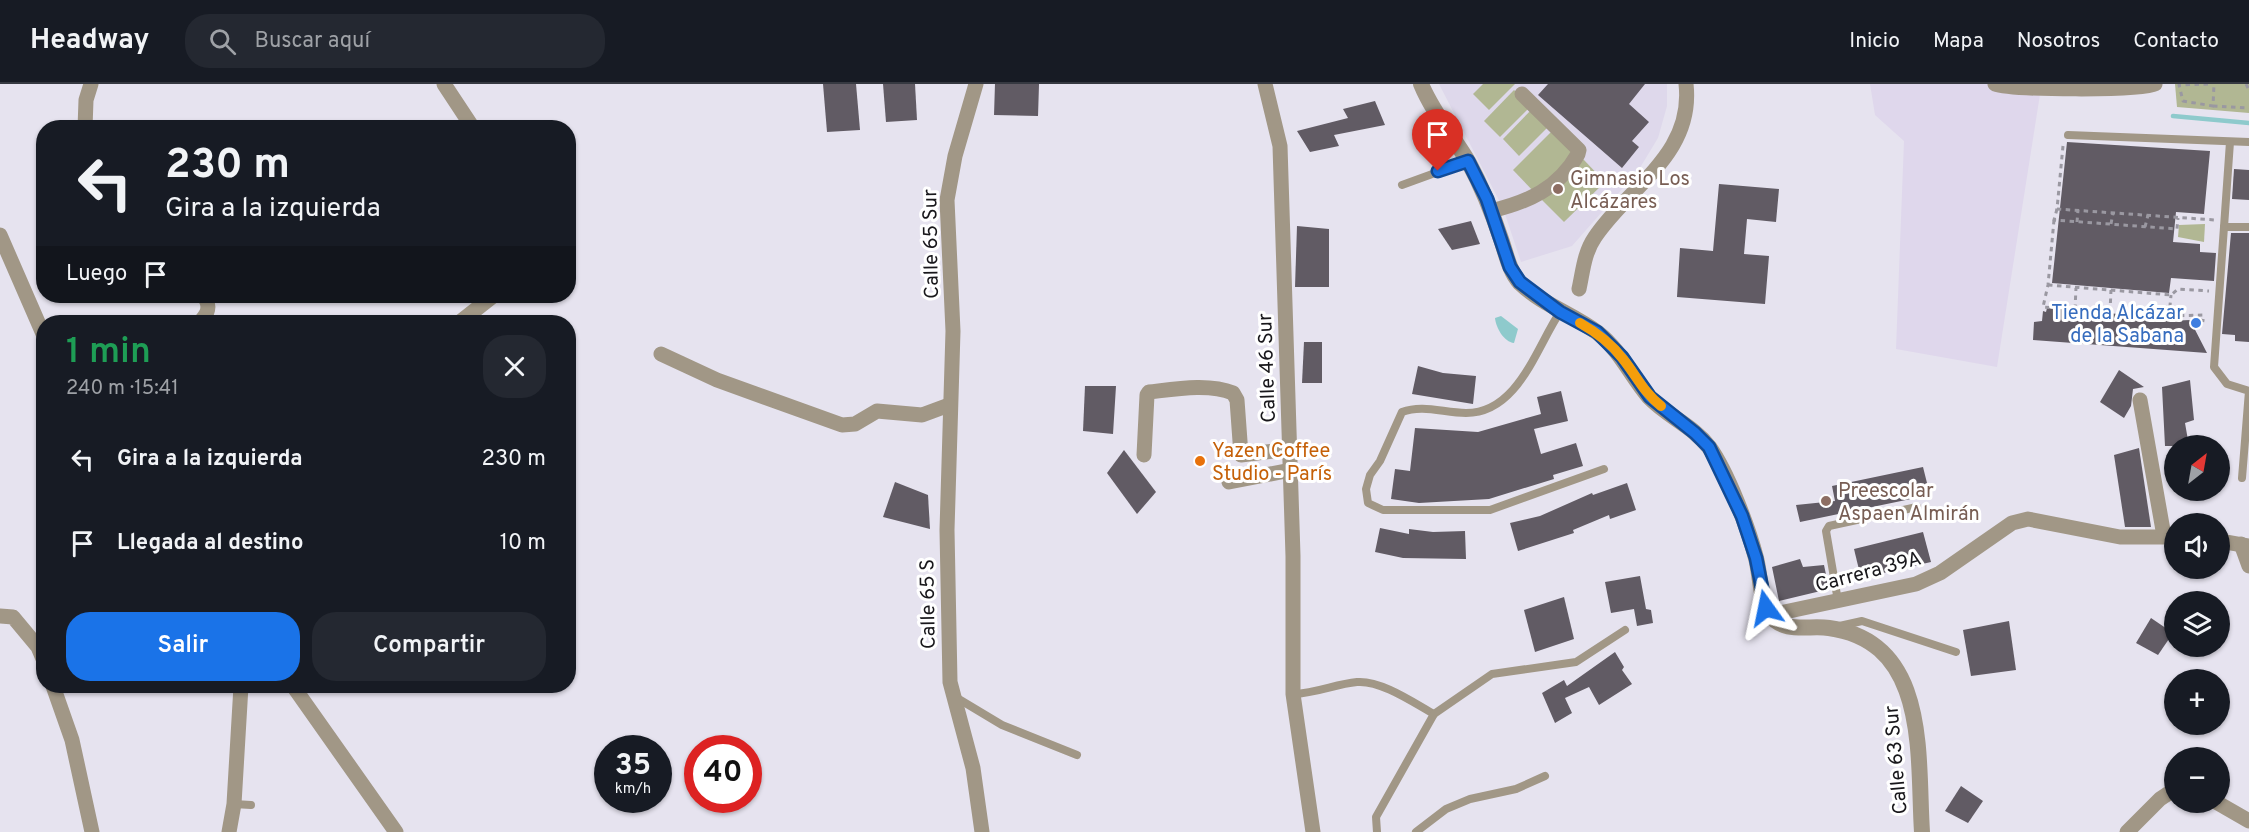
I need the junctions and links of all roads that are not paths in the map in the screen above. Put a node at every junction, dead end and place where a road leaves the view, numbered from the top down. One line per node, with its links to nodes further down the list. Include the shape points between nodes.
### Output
1 (91, 84): 10 (street)
2 (444, 84): 11 (street)
3 (976, 84): 27 (street, Calle 65 Sur, via 947,200)
4 (1265, 84): 31 (street, Calle 46 Sur, via 1280,146)
5 (1421, 84): 15 (street)
6 (1686, 84): 21 (street, via 1684,116 1676,142 1660,166 1595,236 1585,256)
7 (1995, 84): 8 (street, via 2004,88)
8 (2155, 84)
9 (1522, 94): 17 (street, via 1579,150 1578,154 1542,193 1527,202)
10 (86, 120)
11 (468, 120)
12 (2066, 137): 13 (lane)
13 (2230, 142): 14 (lane); 18 (lane)
14 (2249, 142)
15 (1468, 161): 16 (lane); 17 (street)
16 (1402, 185)
17 (1491, 211): 23 (street, via 1514,275)
18 (2224, 227): 19 (lane); 28 (lane, via 2214,367 2227,384)
19 (2249, 227)
20 (0, 235): 25 (street)
21 (1579, 289)
22 (485, 303): 24 (street)
23 (1560, 312): 34 (lane, via 1527,371 1499,403 1483,412 1414,407 1402,412 1370,475 1365,489 1368,503 1383,510 1490,510); 44 (street, via 1597,332 1622,357 1650,397 1709,447 1742,516)
24 (469, 315)
25 (36, 318)
26 (661, 354): 30 (street, via 717,380 842,424 855,423 877,411 922,415)
27 (951, 371): 30 (street, Calle 65 S)
28 (2249, 391): 35 (lane)
29 (2140, 400): 38 (street)
30 (949, 405): 54 (street, Calle 65 S, via 947,530)
31 (1290, 449): 32 (street, via 1241,455 1237,400 1222,388 1149,392); 33 (street, Calle 46 Sur)
32 (1144, 454)
33 (1291, 470): 36 (street); 53 (street, Calle 46 Sur)
34 (1604, 470)
35 (2242, 478)
36 (1229, 482)
37 (1917, 507): 43 (lane, via 1828,526)
38 (2165, 513)
39 (2164, 537): 43 (street, Carrera 39A, via 2120,537 2028,519 2012,523 1940,573 1916,584)
40 (2230, 543): 41 (street)
41 (2245, 545): 42 (street)
42 (2249, 566)
43 (1838, 601): 44 (street, Carrera 39A)
44 (1767, 607): 46 (street, Calle 63 Sur, via 1782,625)
45 (0, 616): 48 (street, via 13,617)
46 (1830, 628): 49 (lane, via 1862,621); 70 (street, Calle 63 Sur, via 1853,635 1878,650 1906,686 1915,715)
47 (1625, 630): 55 (lane, via 1576,662 1492,674)
48 (36, 644)
49 (1956, 652)
50 (55, 693): 63 (street, via 72,740)
51 (241, 693): 59 (street)
52 (298, 693): 65 (street)
53 (1293, 694): 55 (lane, via 1316,693 1359,682 1393,691); 67 (street, Calle 46 Sur)
54 (952, 695): 56 (lane, via 1002,725); 66 (street, Calle 65 S, via 973,768)
55 (1434, 714): 68 (lane, via 1376,817)
56 (1077, 754)
57 (1545, 776): 69 (lane, via 1516,789 1470,799 1446,809)
58 (2164, 796): 73 (street)
59 (234, 804): 60 (lane); 64 (street)
60 (251, 806)
61 (2230, 810): 62 (street)
62 (2249, 821)
63 (92, 832)
64 (229, 832)
65 (396, 832)
66 (982, 832)
67 (1313, 832)
68 (1377, 832)
69 (1416, 832)
70 (1922, 832)
71 (1927, 832): 72 (street)
72 (1933, 832)
73 (2127, 832)

